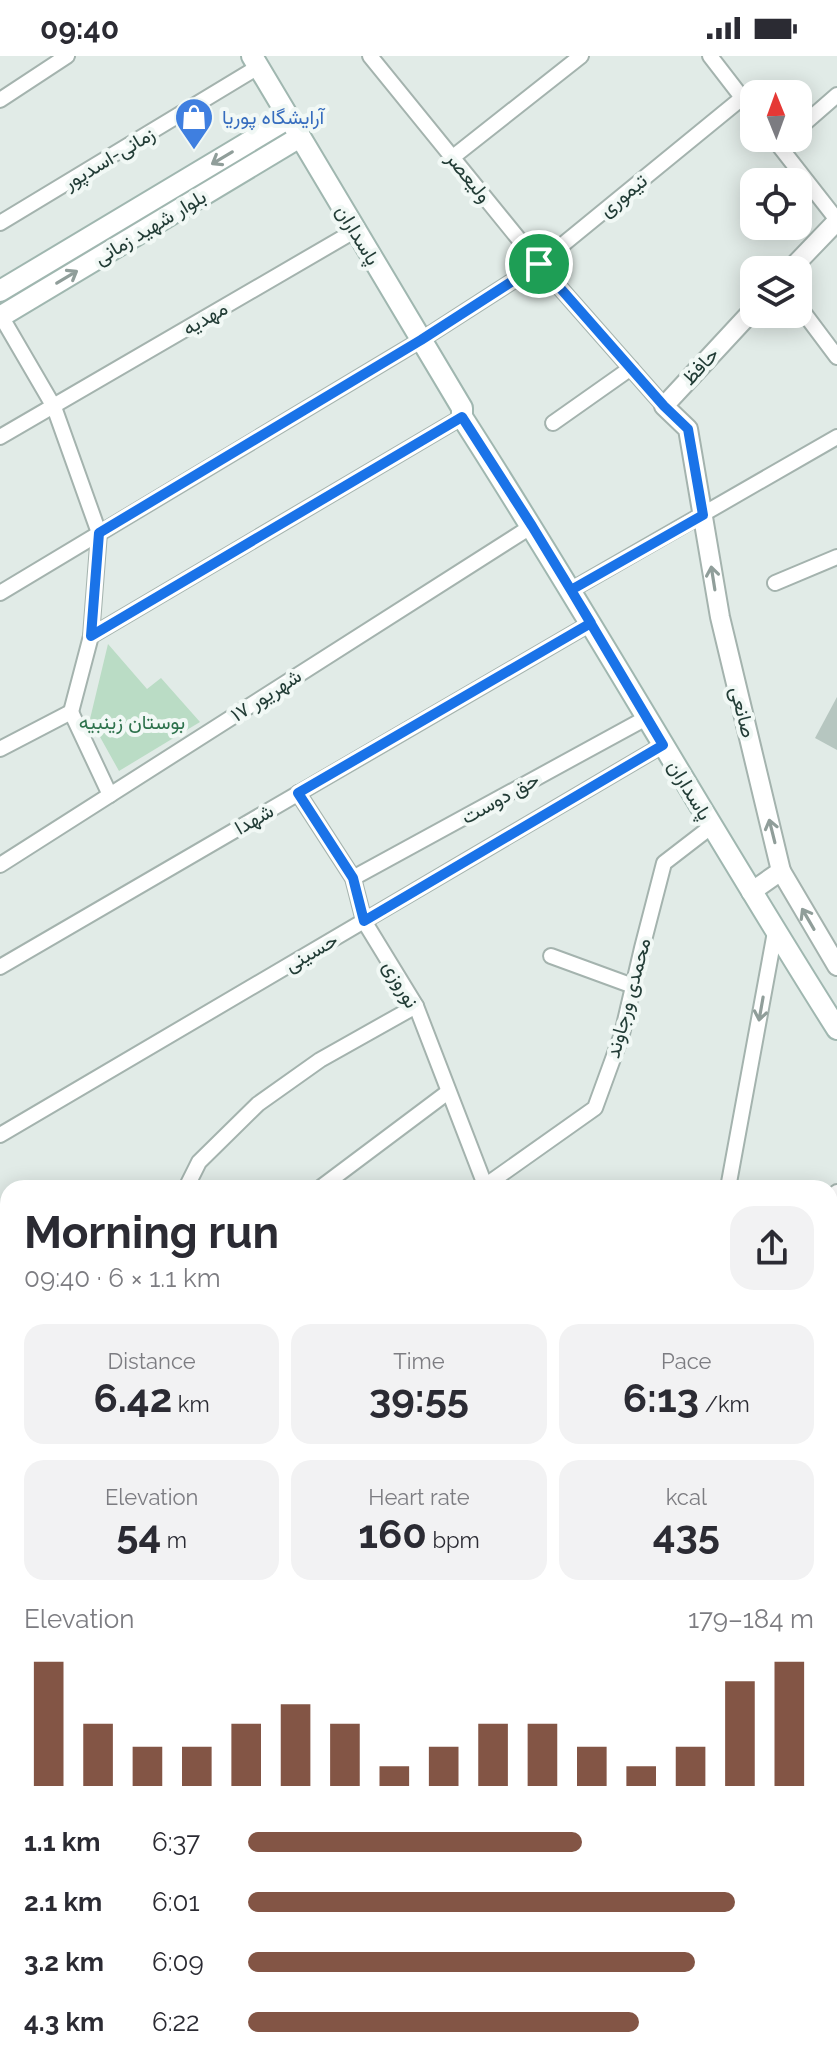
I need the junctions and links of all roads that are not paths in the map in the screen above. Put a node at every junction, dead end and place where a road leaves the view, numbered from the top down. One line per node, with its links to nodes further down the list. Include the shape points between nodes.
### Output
1 (67, 56): 8 (street)
2 (370, 56): 14 (street, ولیعصر)
3 (581, 56): 14 (street)
4 (710, 56): 6 (street)
5 (255, 62): 11 (main road, پاسداران); 16 (street, زمانی-اسدپور)
6 (740, 95)
7 (837, 95): 10 (street)
8 (0, 100)
9 (740, 100): 19 (street, تیموری)
10 (812, 117)
11 (289, 118): 12 (main road, پاسداران); 20 (main road, بلوار شهید زمانی, one-way to 20)
12 (300, 137): 17 (main road, پاسداران); 21 (main road, بلوار شهید زمانی, one-way to 12)
13 (788, 152): 15 (street)
14 (453, 157): 19 (street, ولیعصر)
15 (837, 220): 18 (street)
16 (0, 223)
17 (356, 230): 24 (main road, پاسداران); 28 (street, مهدیه)
18 (803, 256)
19 (539, 264): 24 (street, تیموری); 26 (street, ولیعصر)
20 (0, 291)
21 (1, 316): 28 (street)
22 (812, 322): 25 (street)
23 (740, 324): 27 (street, حافظ)
24 (421, 340): 29 (main road, پاسداران, via 462,408); 35 (street, تیموری)
25 (835, 349)
26 (631, 368): 27 (street, ولیعصر); 30 (street)
27 (664, 406): 33 (street, via 688,429)
28 (54, 407): 31 (street, مهدیه); 35 (street)
29 (462, 417): 34 (main road, پاسداران); 41 (street)
30 (553, 423)
31 (0, 437)
32 (837, 437): 33 (street)
33 (703, 515): 38 (street); 50 (street, صانعی, one-way to 33, via 720,617)
34 (532, 526): 38 (main road, پاسداران); 47 (street, ۱۷ شهریور)
35 (99, 533): 39 (street, تیموری); 41 (street)
36 (837, 557): 37 (street)
37 (775, 583)
38 (571, 590): 40 (main road, پاسداران)
39 (0, 593)
40 (591, 623): 43 (main road, پاسداران); 46 (street, شهدا)
41 (91, 636): 42 (street)
42 (71, 712): 45 (street); 47 (street)
43 (648, 717): 44 (main road, پاسداران); 51 (street, حق دوست)
44 (663, 745): 48 (main road, پاسداران); 53 (street, حسینی)
45 (0, 749)
46 (298, 793): 51 (street, نوروزی); 57 (street, شهدا)
47 (110, 795): 49 (street, ۱۷ شهریور)
48 (712, 826): 52 (main road, پاسداران); 58 (street, محمدی ورجاوند, via 664,863)
49 (0, 865)
50 (781, 871): 52 (street); 56 (street, صانعی, one-way to 50)
51 (353, 878): 53 (street, نوروزی)
52 (751, 892): 54 (main road, پاسداران)
53 (364, 921): 59 (street, نوروزی); 62 (street, حسینی)
54 (775, 932): 60 (main road, پاسداران); 67 (street, one-way to 67)
55 (551, 956): 58 (street)
56 (837, 966)
57 (0, 967)
58 (633, 986): 66 (street, محمدی ورجاوند, via 595,1108)
59 (416, 1006): 61 (street, نوروزی); 63 (street, via 320,1060 258,1104 199,1162)
60 (837, 1029)
61 (448, 1092): 64 (street); 65 (street, نوروزی)
62 (0, 1135)
63 (190, 1180)
64 (331, 1180)
65 (481, 1180)
66 (494, 1180)
67 (729, 1180)

